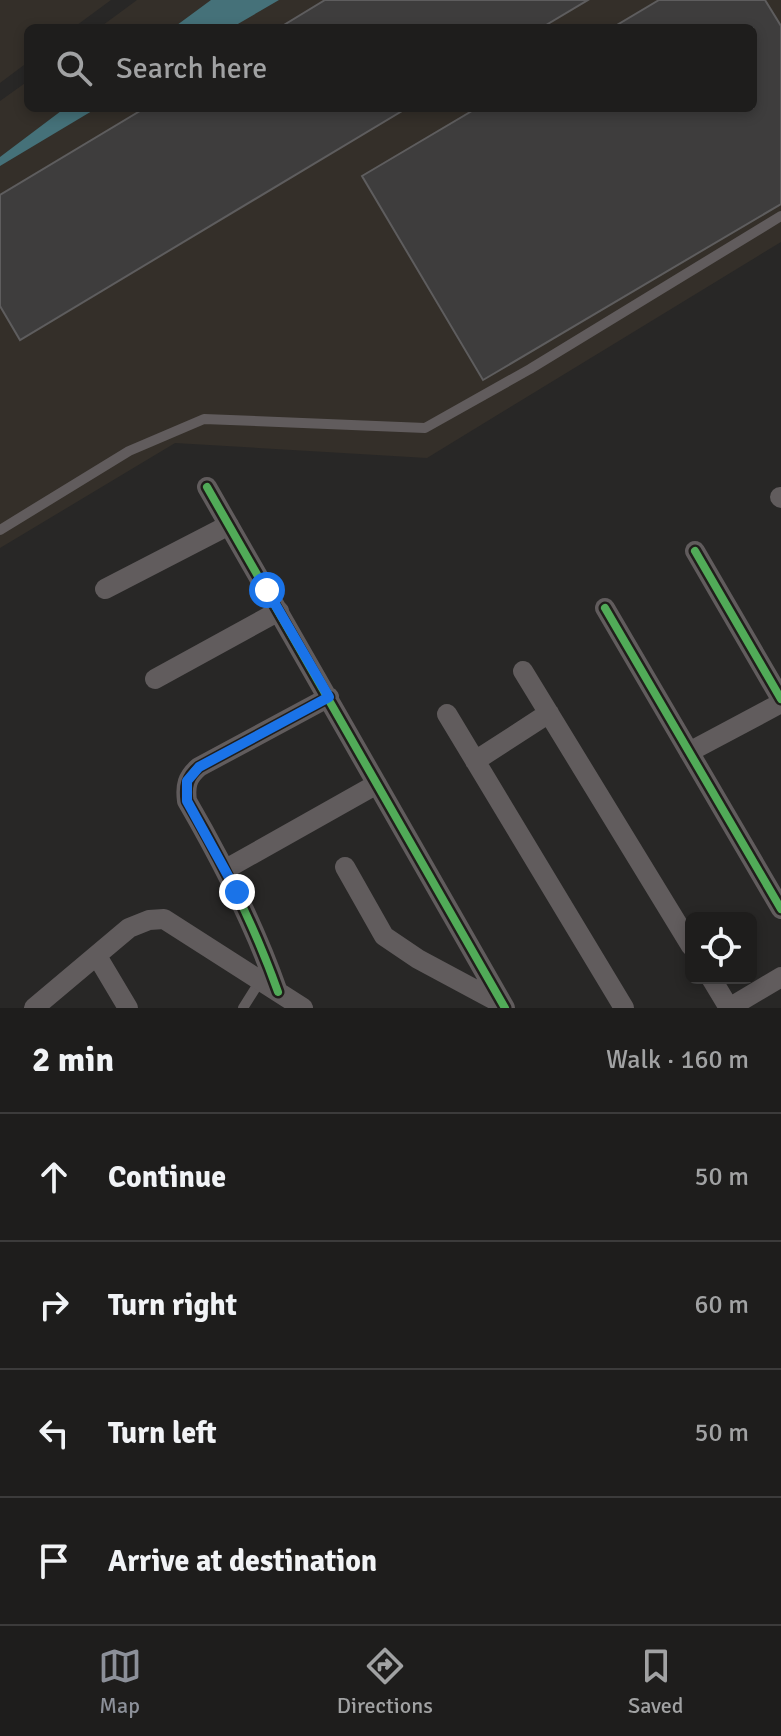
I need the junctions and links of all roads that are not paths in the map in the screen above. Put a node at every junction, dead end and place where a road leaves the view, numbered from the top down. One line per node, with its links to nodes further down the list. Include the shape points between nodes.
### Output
1 (781, 216): 4 (lane, via 425,428 204,419 129,451)
2 (207, 487): 3 (street)
3 (229, 525): 6 (street); 8 (street)
4 (0, 530)
5 (695, 551): 12 (street)
6 (105, 589)
7 (605, 608): 15 (street)
8 (279, 611): 10 (street); 11 (street)
9 (523, 671): 13 (street)
10 (155, 679)
11 (329, 697): 17 (street); 19 (street, via 199,767 187,781 187,801)
12 (781, 701): 15 (street)
13 (549, 713): 16 (street); 21 (street)
14 (447, 714): 16 (street)
15 (689, 752): 20 (street)
16 (475, 761): 31 (street)
17 (377, 784): 19 (street); 26 (street)
18 (345, 867): 26 (street, via 384,936)
19 (226, 869): 25 (street, via 259,938)
20 (781, 909)
21 (685, 936)
22 (97, 956): 25 (street, via 129,928 164,919); 27 (street); 28 (street)
23 (781, 977): 32 (street)
24 (715, 984): 32 (street)
25 (269, 987): 29 (lane); 30 (street)
26 (504, 1006)
27 (34, 1008)
28 (128, 1008)
29 (243, 1008)
30 (303, 1008)
31 (624, 1008)
32 (729, 1008)

